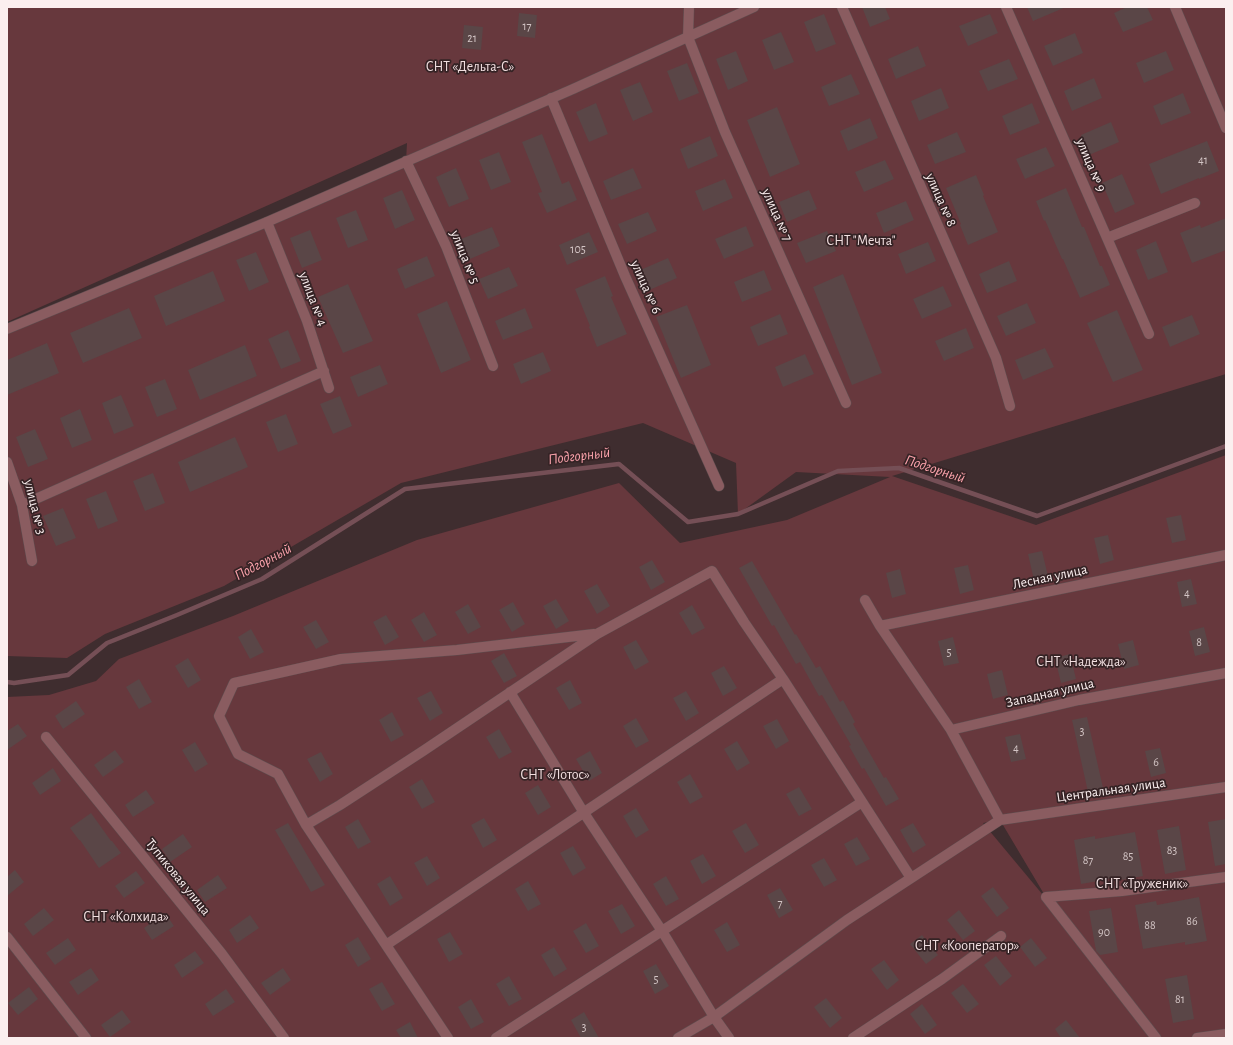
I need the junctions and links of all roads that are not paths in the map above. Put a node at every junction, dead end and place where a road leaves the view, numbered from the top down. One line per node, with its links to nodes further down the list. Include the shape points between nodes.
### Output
1 (689, 7): 6 (street)
2 (754, 7): 6 (street)
3 (842, 7): 19 (street, улица № 8, via 996,358)
4 (1006, 7): 12 (street, улица № 9)
5 (1175, 7): 8 (street)
6 (688, 37): 7 (street); 18 (street, улица № 7, via 725,132)
7 (551, 98): 9 (street); 21 (street, улица № 6, via 625,276)
8 (1226, 128)
9 (406, 161): 11 (street); 15 (street, улица № 5, via 446,246)
10 (1195, 203): 12 (street)
11 (267, 222): 13 (street); 16 (street, улица № 4)
12 (1107, 238): 14 (street, улица № 9)
13 (7, 329)
14 (1149, 334)
15 (493, 366)
16 (324, 371): 17 (street, улица № 4); 22 (street)
17 (329, 388)
18 (846, 402)
19 (1010, 406)
20 (7, 462): 22 (street, улица № 3)
21 (719, 486)
22 (22, 505): 24 (street, улица № 3)
23 (1226, 555): 26 (street, Лесная улица)
24 (32, 560)
25 (865, 600): 26 (street)
26 (880, 626): 31 (street)
27 (597, 634): 29 (street, via 712,571); 30 (street); 37 (street, via 457,650 341,659 234,683 219,716 238,754 278,774)
28 (1226, 673): 31 (street, Западная улица, via 1079,700)
29 (783, 679): 34 (street); 35 (street)
30 (510, 692): 35 (street); 37 (street)
31 (950, 730): 36 (street)
32 (46, 737): 47 (street, Тупиковая улица, via 222,954)
33 (1226, 787): 36 (street, Центральная улица)
34 (862, 802): 39 (street); 40 (street)
35 (584, 813): 40 (street); 43 (street)
36 (1000, 820): 39 (street)
37 (306, 825): 43 (street)
38 (1226, 877): 53 (street, via 1122,891 1046,897)
39 (910, 878): 44 (street, via 847,920)
40 (662, 931): 44 (street); 49 (street)
41 (1002, 936): 52 (street, via 942,980)
42 (7, 937): 46 (street)
43 (386, 945): 48 (street)
44 (714, 1017): 50 (street); 51 (street)
45 (1226, 1034): 54 (street)
46 (86, 1038)
47 (284, 1038)
48 (448, 1038)
49 (496, 1038)
50 (678, 1038)
51 (729, 1038)
52 (853, 1038)
53 (1156, 1038)
54 (1197, 1038)

